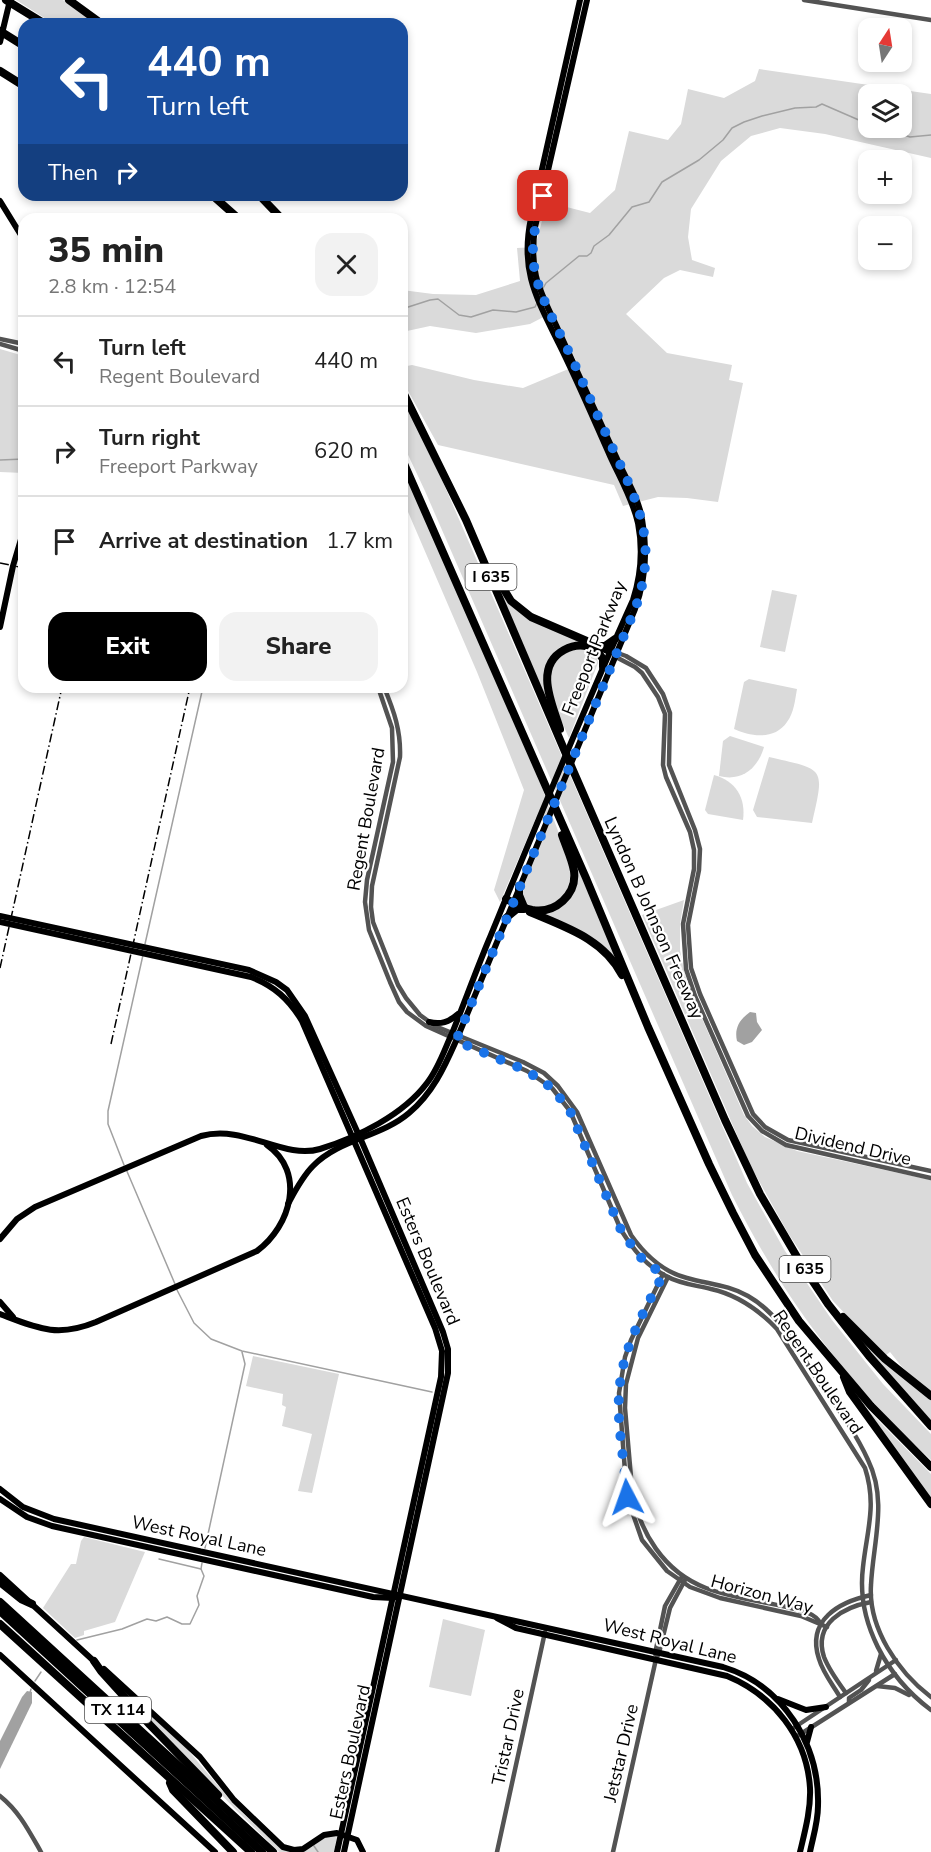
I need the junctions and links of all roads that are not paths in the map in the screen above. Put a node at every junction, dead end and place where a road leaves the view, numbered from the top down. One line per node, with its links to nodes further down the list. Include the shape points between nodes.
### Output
1 (8, 0): 6 (highway); 10 (main road)
2 (69, 0): 7 (highway)
3 (580, 0): 22 (main road, Freeport Parkway, via 529,229 527,252)
4 (586, 0): 22 (main road, Freeport Parkway, via 535,227)
5 (804, 0): 8 (street)
6 (36, 18)
7 (94, 18)
8 (931, 20)
9 (0, 31): 11 (highway)
10 (0, 42)
11 (18, 42)
12 (0, 71): 14 (highway)
13 (0, 78): 14 (highway)
14 (11, 78): 15 (highway)
15 (18, 82)
16 (0, 201): 21 (main road)
17 (220, 201): 19 (highway)
18 (266, 201): 20 (highway)
19 (233, 213)
20 (277, 213)
21 (18, 230)
22 (532, 274): 31 (main road, Freeport Parkway, via 642,518 646,552)
23 (0, 339): 25 (street)
24 (0, 344): 26 (street)
25 (18, 344)
26 (18, 349)
27 (408, 402): 29 (highway, Lyndon B Johnson Freeway / I 635)
28 (408, 473): 39 (highway, I 635)
29 (466, 520): 34 (highway, via 515,604 540,622); 40 (highway, Lyndon B Johnson Freeway / I 635)
30 (18, 549): 32 (main road)
31 (641, 578): 33 (main road, Freeport Parkway); 35 (main road, Freeport Parkway, via 635,609)
32 (0, 627)
33 (615, 639): 34 (highway); 35 (main road, Freeport Parkway)
34 (596, 648): 35 (highway); 36 (highway); 40 (highway, via 582,645 564,650 551,662 547,674 547,686)
35 (612, 653): 36 (main road, Freeport Parkway); 41 (main road, Freeport Parkway); 52 (street, Dividend Drive, via 642,673 658,697 666,723 666,777 682,807 695,859 683,924 686,969)
36 (603, 667): 42 (main road, Freeport Parkway)
37 (380, 693): 51 (street, Regent Boulevard, via 392,728 393,762 367,880 367,920 399,1002 420,1023)
38 (386, 693): 49 (street, Regent Boulevard, via 397,719 400,757 372,886 371,910 398,985)
39 (532, 755): 43 (highway, via 571,861 574,881 570,893 557,906 541,910); 50 (highway, I 635)
40 (572, 768): 63 (highway, Lyndon B Johnson Freeway / I 635, via 747,1169 772,1217)
41 (519, 886): 42 (main road, Freeport Parkway); 43 (highway)
42 (509, 902): 43 (highway); 45 (main road, Freeport Parkway); 48 (main road, Freeport Parkway)
43 (524, 908): 45 (highway); 50 (highway, via 586,937 606,953 619,969)
44 (0, 916): 47 (main road, Esters Boulevard)
45 (506, 918): 51 (main road, Freeport Parkway)
46 (0, 922): 47 (main road, Esters Boulevard)
47 (143, 950): 55 (main road, Esters Boulevard, via 249,970 286,990 305,1016)
48 (461, 1012): 49 (main road, via 441,1024); 51 (main road, Freeport Parkway)
49 (429, 1022): 51 (street, Regent Boulevard)
50 (648, 1027): 68 (highway, I 635, via 755,1255 799,1321)
51 (454, 1037): 53 (main road, Freeport Parkway); 54 (main road, Freeport Parkway, via 438,1080); 61 (street, Regent Boulevard, via 531,1066 558,1086 577,1112 631,1235)
52 (730, 1067): 57 (street, Dividend Drive, via 753,1114 780,1136); 58 (street, Dividend Drive, via 748,1116 778,1141)
53 (420, 1091): 54 (main road); 55 (main road, Freeport Parkway, via 389,1118)
54 (408, 1115): 55 (main road, Freeport Parkway, via 384,1130)
55 (356, 1138): 56 (main road, Freeport Parkway, via 307,1151); 59 (main road, Freeport Parkway, via 314,1164); 83 (main road, Esters Boulevard, via 448,1349 448,1373)
56 (261, 1142): 59 (main road, via 285,1163 290,1186); 60 (main road, Freeport Parkway, via 234,1133 207,1134 35,1207 10,1225)
57 (931, 1172)
58 (931, 1178)
59 (288, 1204): 65 (main road, Freeport Parkway, via 271,1239 257,1251 182,1285 82,1327 59,1331 34,1328)
60 (0, 1239)
61 (667, 1273): 66 (street, Horizon Way, via 635,1330); 67 (street, Horizon Way); 82 (street, Regent Boulevard, via 738,1290 772,1314 864,1451 879,1497); 85 (street, Regent Boulevard, via 682,1283 733,1296 767,1318 862,1460 872,1508)
62 (0, 1302): 65 (main road)
63 (828, 1304): 69 (highway, via 885,1359); 70 (highway, Lyndon B Johnson Freeway / I 635)
64 (0, 1314): 65 (main road)
65 (15, 1320)
66 (625, 1357): 67 (street); 73 (street, Horizon Way, via 618,1402)
67 (631, 1359): 72 (street, Horizon Way, via 625,1394)
68 (840, 1368): 71 (highway, I 635); 77 (highway, via 850,1392)
69 (931, 1396)
70 (931, 1426)
71 (931, 1467)
72 (631, 1468): 73 (street); 80 (street, Horizon Way, via 634,1502 643,1529 659,1554)
73 (625, 1469): 80 (street, Horizon Way, via 629,1507 642,1540 656,1558)
74 (0, 1489): 75 (main road, West Royal Lane)
75 (8, 1496): 76 (main road); 78 (main road, West Royal Lane, via 32,1511)
76 (2, 1501): 78 (main road, West Royal Lane, via 38,1522)
77 (931, 1504)
78 (82, 1529): 83 (main road, West Royal Lane); 84 (main road, West Royal Lane)
79 (0, 1575): 89 (main road)
80 (683, 1579): 93 (street, Horizon Way, via 706,1591); 99 (street, Jetstar Drive, via 665,1606)
81 (0, 1582): 89 (highway)
82 (871, 1595): 85 (street); 87 (street, Regent Boulevard)
83 (395, 1596): 84 (main road, West Royal Lane); 91 (main road, Esters Boulevard); 94 (main road, West Royal Lane, via 495,1616); 128 (main road, Esters Boulevard)
84 (373, 1597): 91 (main road, via 385,1605)
85 (862, 1597): 88 (street, Regent Boulevard); 93 (street, via 839,1605)
86 (0, 1602): 123 (highway, TX 114)
87 (871, 1602): 88 (street); 100 (street, Regent Boulevard, via 881,1635)
88 (864, 1603): 93 (street); 97 (street, Regent Boulevard)
89 (32, 1604): 101 (main road)
90 (0, 1611): 133 (highway)
91 (388, 1620): 124 (main road, Esters Boulevard)
92 (0, 1624): 96 (highway, TX 114)
93 (823, 1624): 103 (street, via 823,1648); 104 (street, via 816,1640)
94 (545, 1631): 99 (main road, West Royal Lane); 138 (street, Tristar Drive)
95 (0, 1632): 96 (highway)
96 (23, 1646): 121 (highway, TX 114)
97 (880, 1651): 102 (street, Regent Boulevard); 106 (street, via 881,1660)
98 (0, 1655): 130 (main road)
99 (657, 1655): 111 (main road, West Royal Lane, via 733,1670); 117 (main road, West Royal Lane, via 727,1676 752,1688); 139 (street, Jetstar Drive)
100 (896, 1660): 102 (street); 105 (street, Regent Boulevard)
101 (94, 1661): 123 (highway); 127 (main road, via 200,1757 234,1800 283,1847 303,1849)
102 (887, 1664): 106 (street); 107 (street, Regent Boulevard)
103 (829, 1667): 104 (street); 109 (street)
104 (823, 1668): 110 (street)
105 (903, 1670): 107 (street); 112 (street, Regent Boulevard)
106 (874, 1674): 109 (street); 114 (street)
107 (894, 1674): 108 (street); 113 (street, Regent Boulevard)
108 (875, 1686): 113 (street, via 895,1688); 114 (street)
109 (846, 1693): 110 (street)
110 (840, 1696): 115 (street)
111 (774, 1697): 115 (main road, via 806,1710); 117 (main road, West Royal Lane)
112 (931, 1697)
113 (918, 1701): 116 (street, Regent Boulevard)
114 (849, 1702): 118 (street)
115 (826, 1707): 117 (street)
116 (931, 1710)
117 (795, 1727): 119 (main road, West Royal Lane)
118 (811, 1727): 119 (street); 120 (main road)
119 (799, 1735): 120 (main road, West Royal Lane); 125 (main road, West Royal Lane, via 809,1777)
120 (807, 1746): 126 (main road, West Royal Lane, via 817,1786)
121 (168, 1779): 131 (highway, via 173,1790); 132 (highway, TX 114)
122 (0, 1796): 129 (street, via 24,1823)
123 (236, 1817): 134 (highway, TX 114)
124 (344, 1819): 127 (main road); 128 (main road, Esters Boulevard)
125 (807, 1822): 126 (main road); 140 (main road, West Royal Lane)
126 (816, 1823): 141 (main road, West Royal Lane)
127 (331, 1834): 128 (main road)
128 (345, 1835): 135 (main road, Esters Boulevard); 136 (main road, Esters Boulevard); 137 (main road, via 357,1840)
129 (41, 1852)
130 (215, 1852)
131 (233, 1852)
132 (251, 1852)
133 (262, 1852)
134 (273, 1852)
135 (337, 1852)
136 (344, 1852)
137 (363, 1852)
138 (497, 1852)
139 (613, 1852)
140 (800, 1852)
141 (810, 1852)

